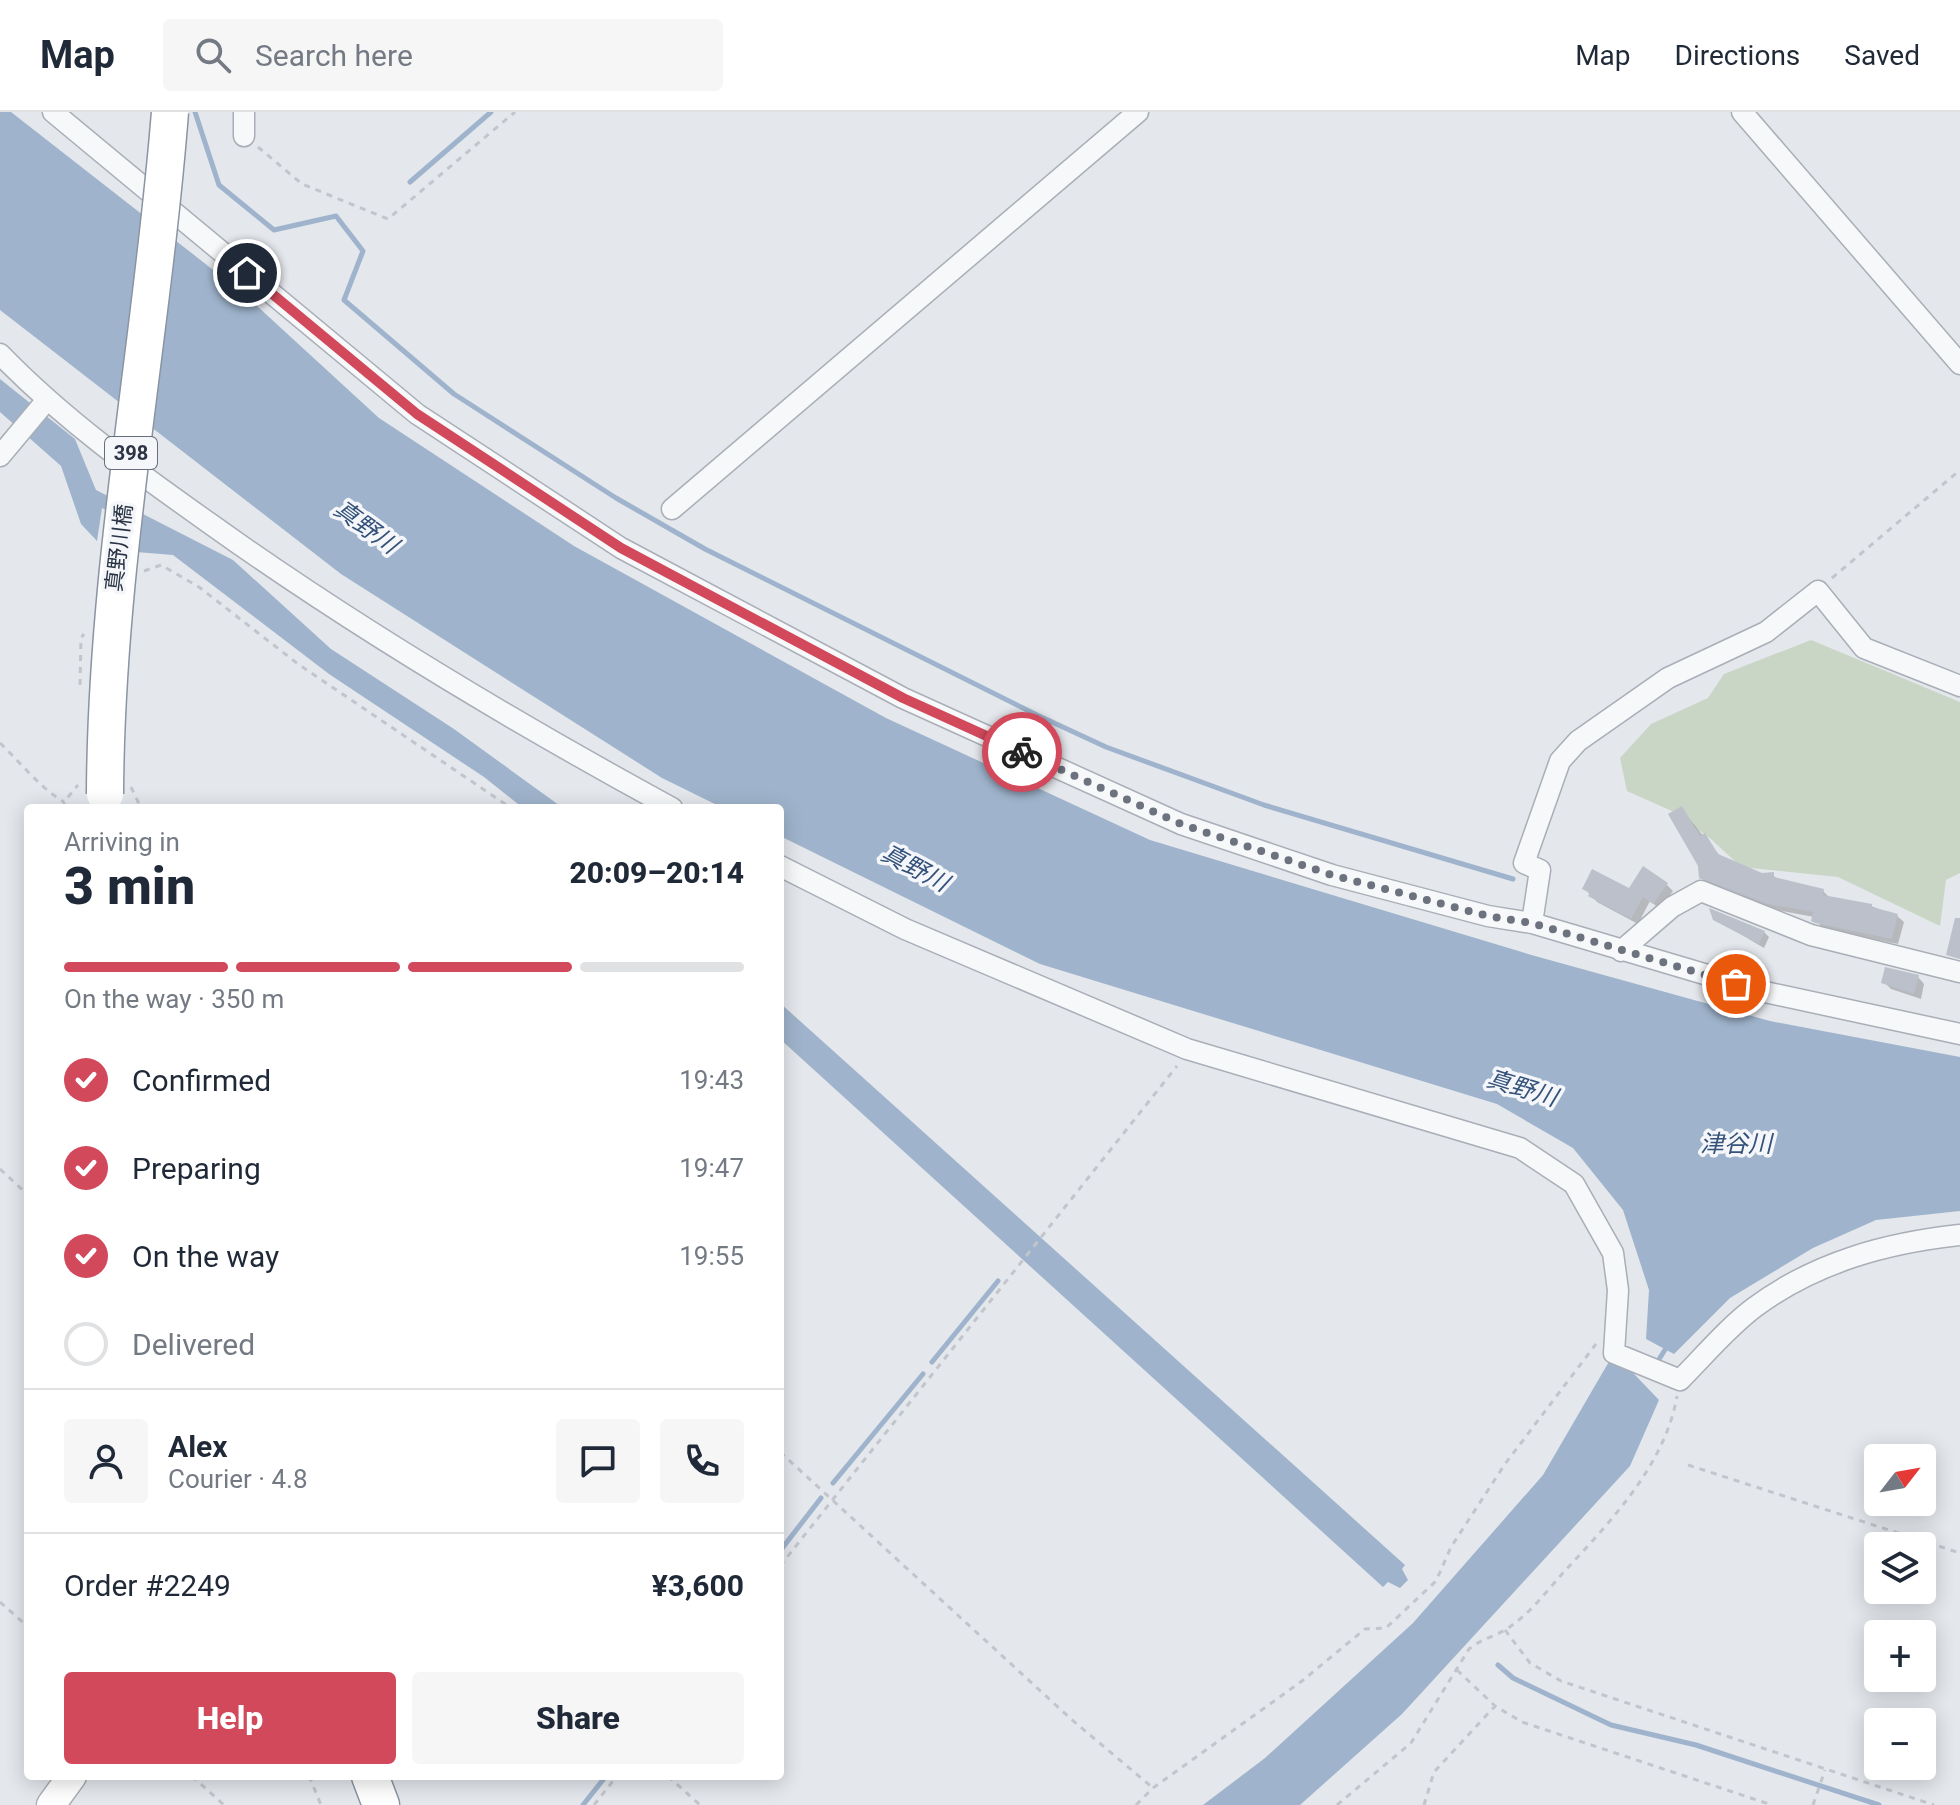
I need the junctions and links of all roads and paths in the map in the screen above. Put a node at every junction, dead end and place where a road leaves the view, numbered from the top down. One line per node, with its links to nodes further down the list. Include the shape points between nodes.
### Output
1 (53, 112): 23 (street, via 417,414 621,548 903,698 1181,824 1332,875)
2 (170, 112): 18 (highway, 真野川橋 / 398, bridge, via 112,608)
3 (244, 112): 7 (street)
4 (515, 112): 7 (path, via 388,219 302,184)
5 (1138, 112): 13 (street)
6 (1742, 112): 9 (street)
7 (244, 136)
8 (0, 354): 10 (street)
9 (1960, 364)
10 (46, 401): 11 (street); 21 (street, via 111,454 281,573 552,743)
11 (7, 444)
12 (1960, 470): 15 (path)
13 (672, 509)
14 (137, 573): 20 (path, via 161,565 199,587 298,664)
15 (1818, 591): 16 (street, via 1864,648); 23 (street, via 1766,632 1668,678 1578,741 1560,761 1524,863 1540,870)
16 (1960, 686)
17 (0, 743): 19 (path, via 44,790)
18 (105, 801)
19 (64, 802)
20 (505, 804)
21 (665, 804)
22 (784, 868): 27 (street, via 905,929)
23 (1532, 923): 24 (street)
24 (1621, 951): 25 (street, via 1672,907 1701,891 1811,935); 26 (street, via 1765,992)
25 (1960, 972)
26 (1960, 1034)
27 (1187, 1049): 31 (street, via 1520,1148 1574,1184 1613,1253 1618,1290); 35 (path, via 1148,1106)
28 (0, 1169): 29 (path)
29 (24, 1191)
30 (1960, 1235): 32 (street, via 1877,1248 1820,1267 1754,1308)
31 (1614, 1353): 32 (street); 50 (path, via 1595,1343 1505,1464 1451,1547 1436,1581 1386,1628 1365,1629)
32 (1673, 1378): 40 (path, via 1672,1425 1640,1481 1601,1531)
33 (784, 1456): 35 (path)
34 (1688, 1465): 36 (path)
35 (833, 1500): 37 (path); 50 (path)
36 (1960, 1553)
37 (784, 1561)
38 (0, 1602): 39 (path)
39 (24, 1623)
40 (1505, 1630): 41 (path, via 1469,1649); 43 (path, via 1530,1663 1561,1681)
41 (1457, 1670): 42 (path); 58 (path, via 1411,1743)
42 (1495, 1706): 59 (path, via 1434,1772); 60 (path, via 1568,1740)
43 (1825, 1770): 61 (path); 62 (path)
44 (69, 1780): 51 (street)
45 (196, 1780): 52 (path)
46 (311, 1780): 53 (path)
47 (372, 1780): 54 (highway)
48 (614, 1780): 55 (path)
49 (672, 1780): 56 (path)
50 (1153, 1788): 57 (path)
51 (51, 1805)
52 (224, 1805)
53 (321, 1805)
54 (381, 1805)
55 (594, 1805)
56 (700, 1805)
57 (1136, 1805)
58 (1337, 1805)
59 (1424, 1805)
60 (1772, 1805)
61 (1813, 1805)
62 (1934, 1805)

